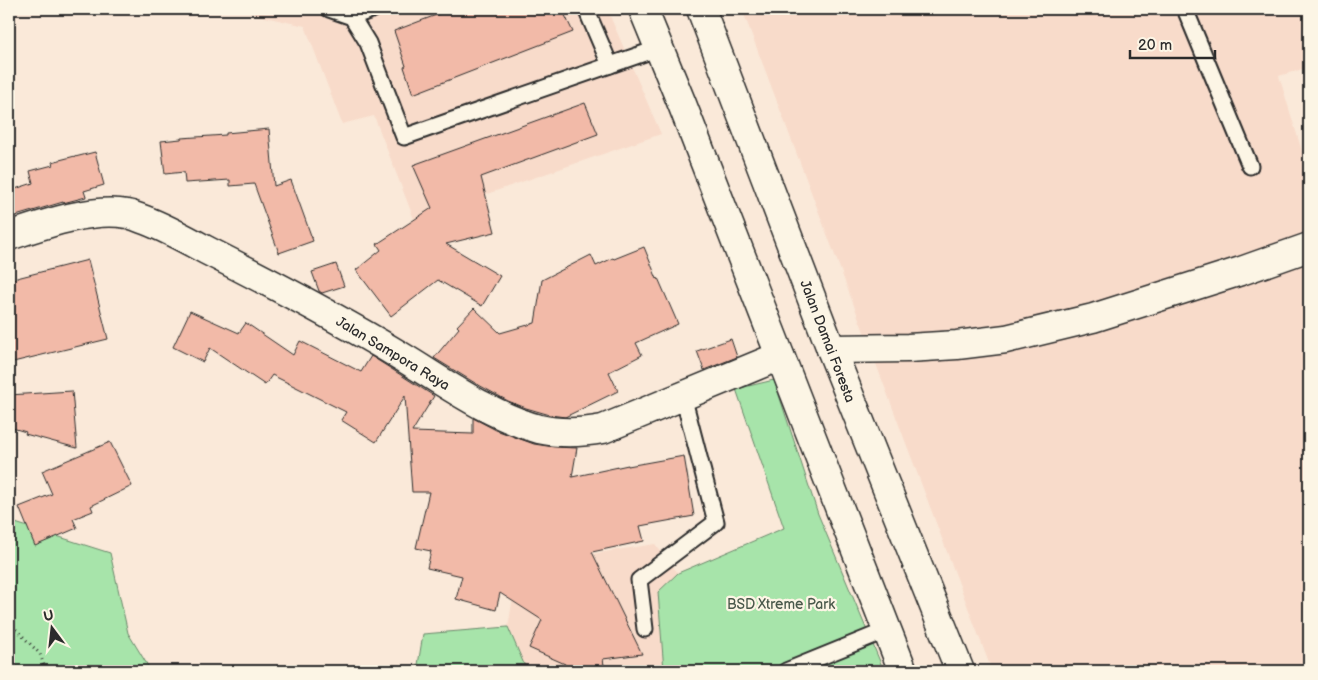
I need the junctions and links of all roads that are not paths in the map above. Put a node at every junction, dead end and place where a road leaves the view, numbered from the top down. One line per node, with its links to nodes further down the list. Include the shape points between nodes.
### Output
1 (330, 9): 7 (lane)
2 (374, 9): 7 (lane)
3 (586, 9): 9 (lane)
4 (643, 9): 8 (main road)
5 (701, 9): 13 (main road, Jalan Damai Foresta)
6 (1185, 9): 10 (lane)
7 (352, 17): 9 (lane, via 368,43 404,137)
8 (659, 48): 9 (lane); 14 (main road)
9 (610, 65)
10 (1250, 166)
11 (9, 236): 15 (main road, Jalan Sampora Raya, via 79,216 105,212 127,214 160,226 292,294 460,393 507,417 538,428 557,432 603,429)
12 (1309, 247): 13 (main road, via 1093,318 1006,339 908,348)
13 (830, 349): 20 (main road, Jalan Damai Foresta)
14 (780, 356): 15 (main road, Jalan Sampora Raya); 17 (main road)
15 (684, 396): 16 (lane, via 716,522 640,580)
16 (645, 629)
17 (887, 630): 18 (lane); 19 (main road)
18 (786, 671)
19 (903, 671)
20 (960, 671)

